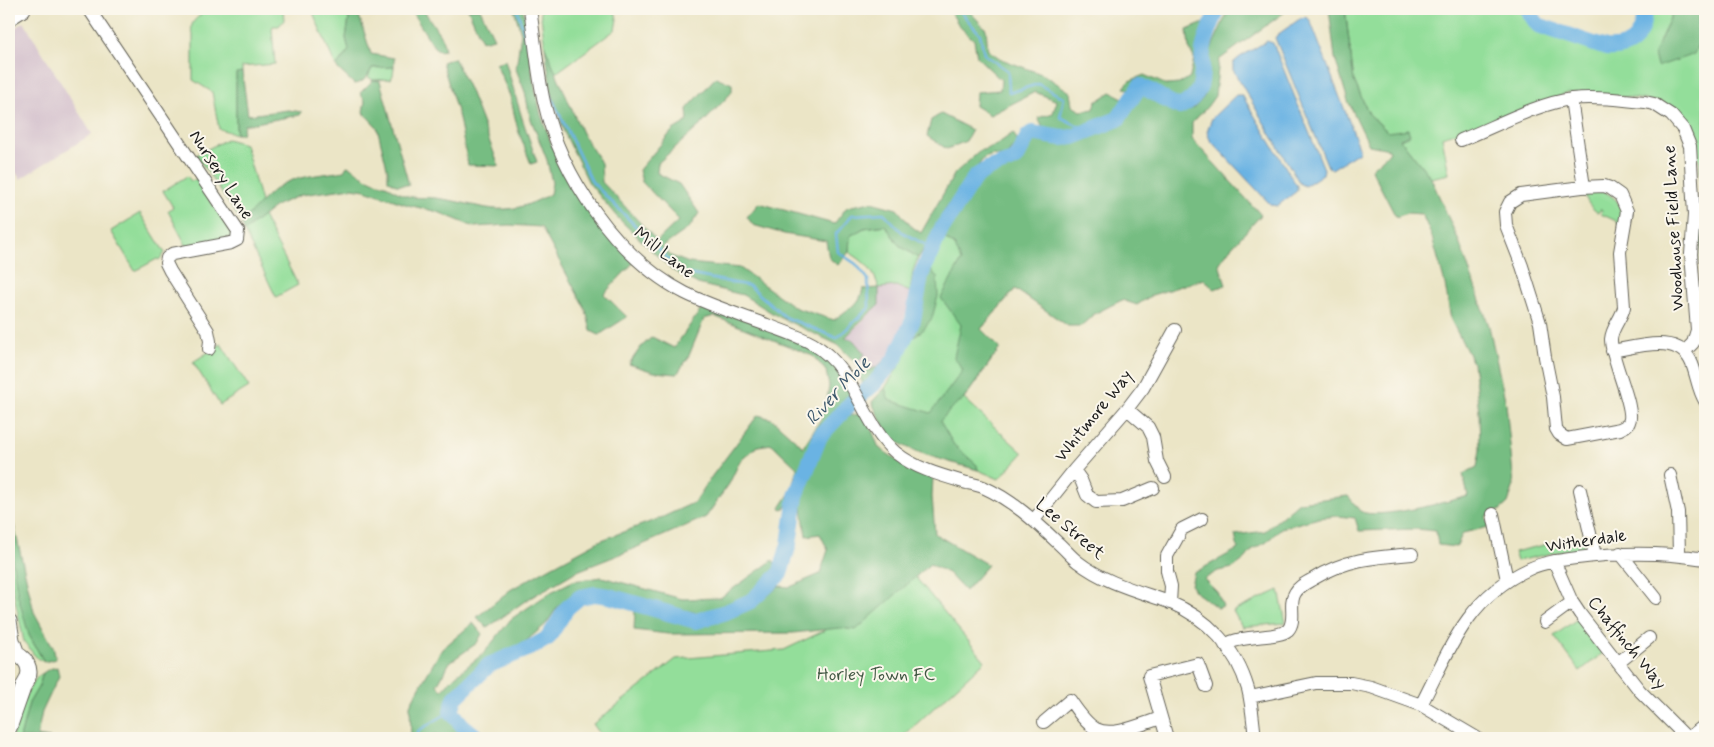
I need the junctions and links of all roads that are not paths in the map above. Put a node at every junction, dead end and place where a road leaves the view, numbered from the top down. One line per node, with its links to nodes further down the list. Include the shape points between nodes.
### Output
1 (23, 9): 4 (main road)
2 (89, 9): 10 (street, Nursery Lane, via 238,230 237,240 231,243 172,254 167,258 166,263 208,331)
3 (530, 9): 15 (street, Mill Lane, via 544,104 558,144 578,186 622,244 669,284 685,293 815,345 847,376)
4 (9, 17)
5 (1571, 99): 6 (street, Woodhouse Field Lane, via 1550,103 1510,126); 7 (street); 8 (street, Woodhouse Field Lane, via 1654,104 1671,115 1683,129 1690,146 1694,215 1691,254)
6 (1461, 140)
7 (1584, 187): 11 (street, via 1610,188 1620,195 1627,211 1620,252 1624,307 1612,334); 11 (street, via 1521,195 1510,202 1505,212 1506,225 1540,323 1553,397 1554,422 1563,438 1620,429 1629,422 1630,412)
8 (1700, 291): 12 (street, Woodhouse Field Lane, via 1696,338)
9 (1175, 330): 14 (street, Whitmore Way, via 1143,388)
10 (209, 349)
11 (1612, 351): 12 (street, via 1662,343)
12 (1684, 352): 13 (street, via 1691,360)
13 (1705, 401)
14 (1127, 409): 16 (street, Whitmore Way); 18 (street, via 1148,427)
15 (882, 439): 23 (street, Lee Street, via 916,466 982,486)
16 (1074, 470): 19 (street, via 1087,494 1096,502 1122,501); 23 (street, Whitmore Way)
17 (1670, 475): 26 (street, via 1679,492)
18 (1165, 477)
19 (1153, 488)
20 (1580, 490): 27 (street)
21 (1493, 514): 30 (street)
22 (1202, 519): 33 (street, via 1182,529 1167,556)
23 (1034, 520): 33 (street, Lee Street, via 1077,562 1090,570 1114,583)
24 (1620, 553): 26 (street, Witherdale); 27 (street, Witherdale); 31 (street)
25 (1412, 554): 37 (street, via 1342,564 1301,586 1295,593 1290,626 1286,631 1240,638)
26 (1679, 554): 28 (street, Witherdale)
27 (1595, 556): 29 (street, Witherdale)
28 (1705, 559)
29 (1554, 561): 30 (street, Witherdale); 32 (street, Chaffinch Way)
30 (1507, 580): 44 (street, Witherdale, via 1469,617)
31 (1656, 598)
32 (1572, 602): 35 (street); 39 (street, Chaffinch Way)
33 (1170, 603): 37 (street, Lee Street, via 1190,612 1214,630)
34 (9, 622): 38 (main road)
35 (1545, 622)
36 (1649, 638): 39 (street)
37 (1225, 645): 43 (street, Lee Street, via 1243,674)
38 (13, 653): 40 (main road, via 22,656 28,665 29,676)
39 (1618, 663): 52 (street, Chaffinch Way, via 1640,691)
40 (24, 685): 42 (main road); 48 (main road)
41 (1206, 686): 45 (street, via 1198,664 1148,676)
42 (9, 691)
43 (1250, 696): 44 (street, via 1334,682 1371,687); 50 (street, Lee Street)
44 (1421, 705): 51 (street)
45 (1161, 718): 46 (street, via 1121,731 1106,732 1090,724 1070,700); 49 (street)
46 (1044, 722)
47 (1705, 725): 52 (street)
48 (9, 728)
49 (1167, 738)
50 (1253, 738)
51 (1477, 738)
52 (1688, 738)

